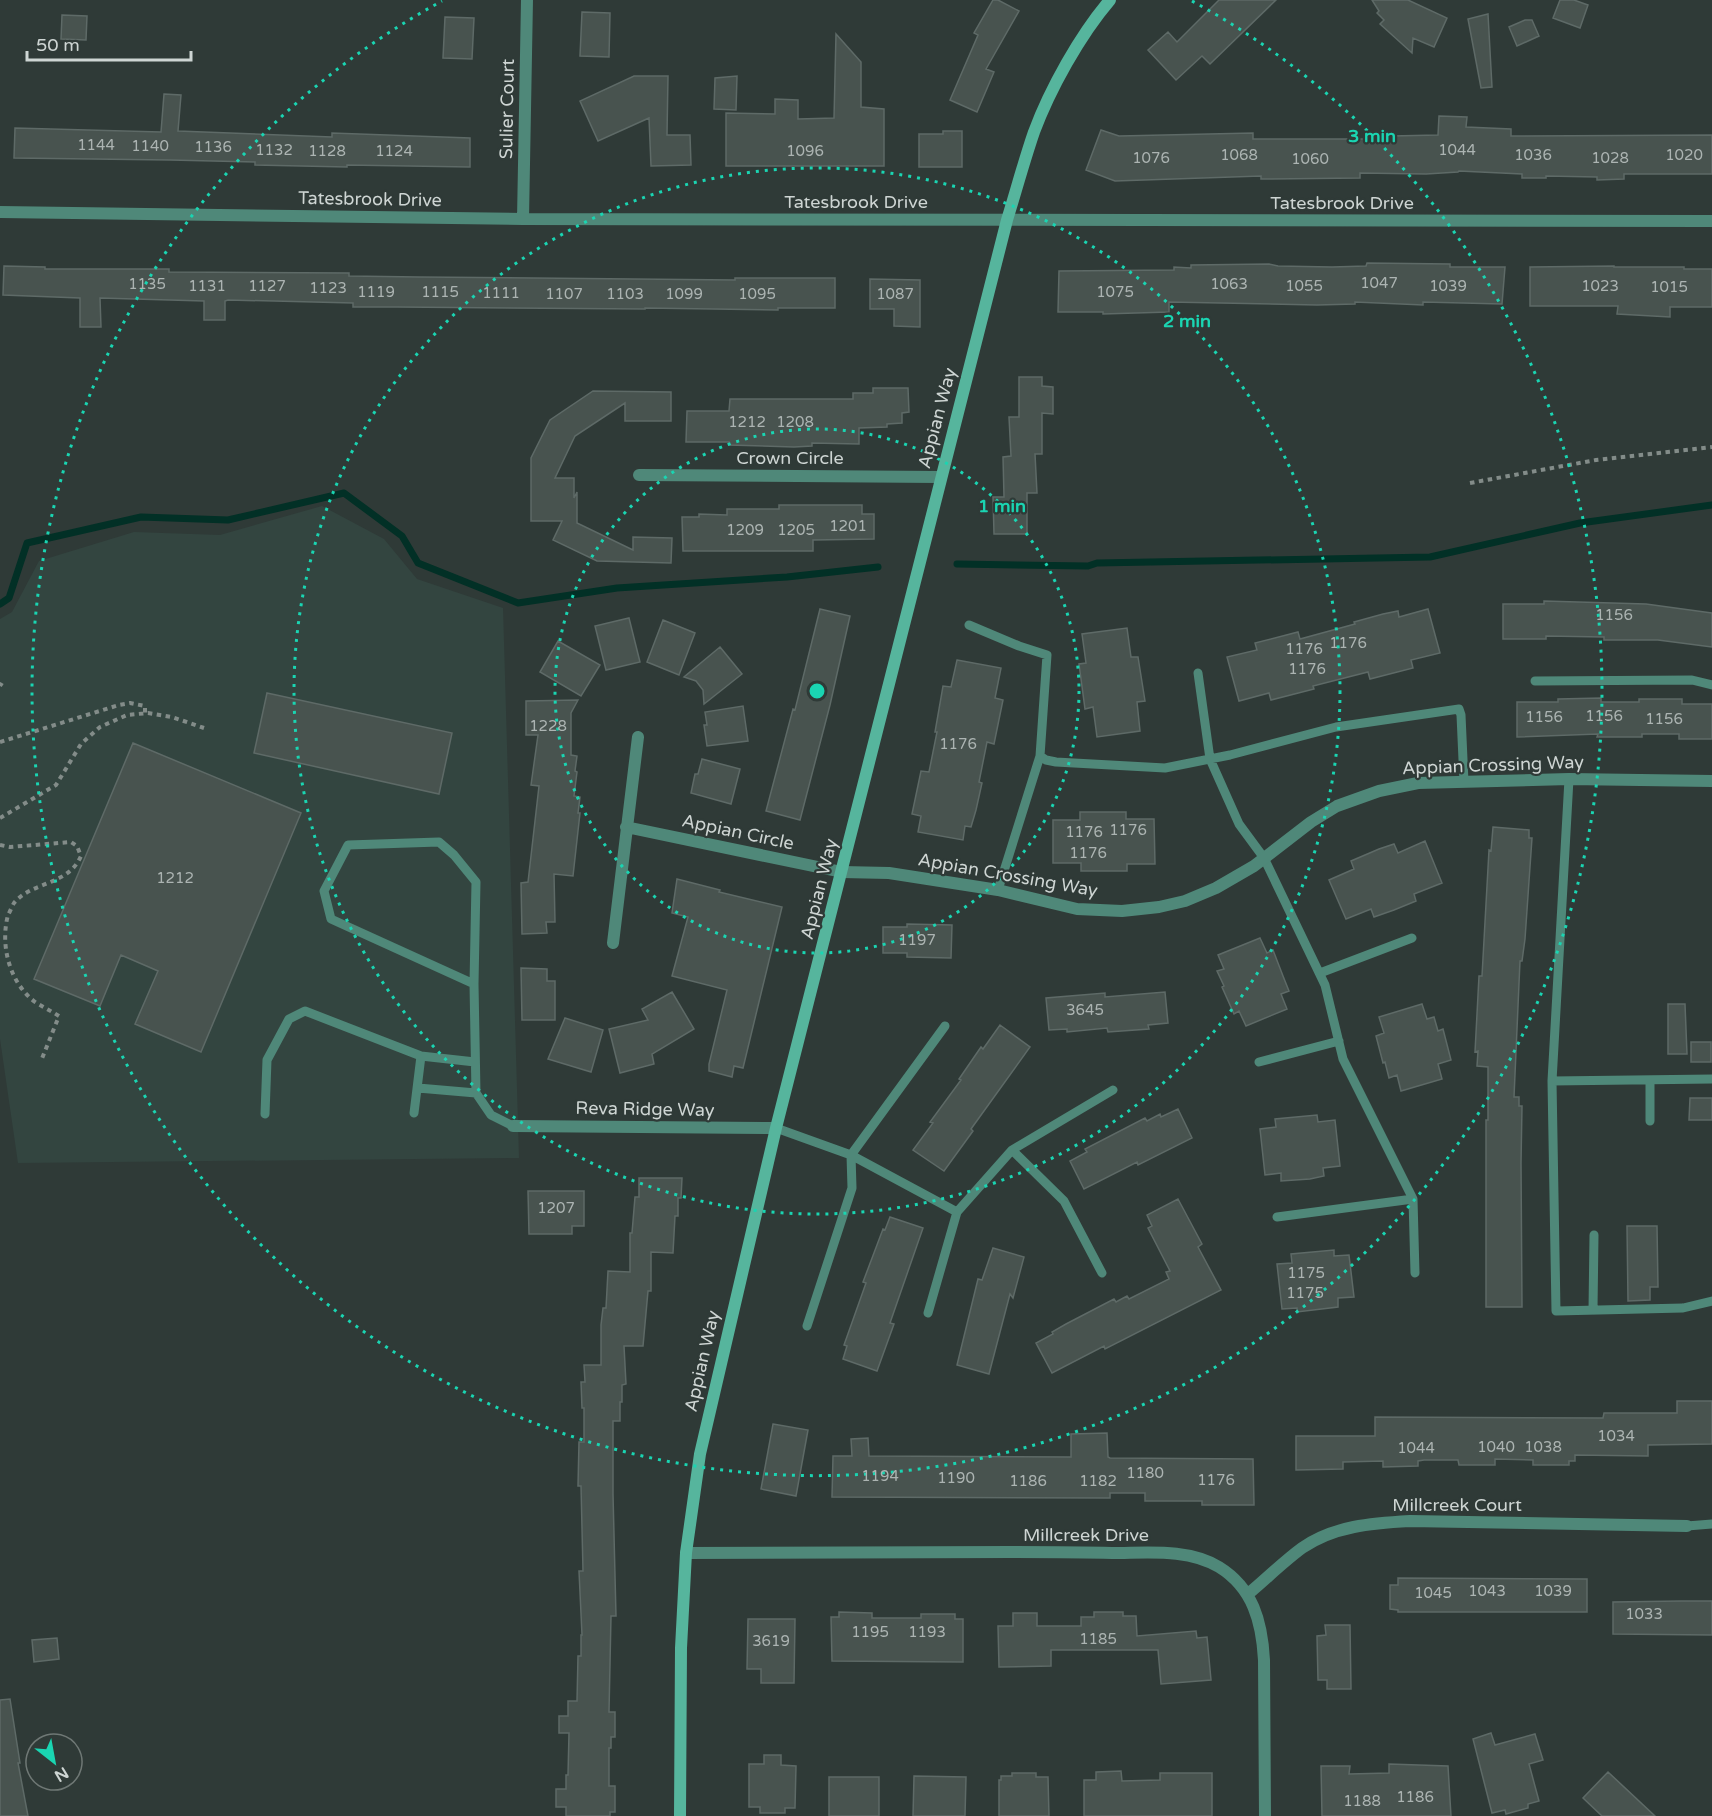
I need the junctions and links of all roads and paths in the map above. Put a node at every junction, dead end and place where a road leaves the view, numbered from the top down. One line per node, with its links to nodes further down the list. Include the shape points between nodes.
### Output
1 (527, 0): 4 (street, Sulier Court)
2 (1110, 0): 5 (street, Appian Way, via 1058,80 1035,130)
3 (0, 212): 4 (street, Tatesbrook Drive)
4 (523, 219): 5 (street, Tatesbrook Drive)
5 (1006, 220): 6 (street, Tatesbrook Drive); 9 (street, Appian Way)
6 (1712, 221)
7 (1712, 447): 10 (path, via 1596,460)
8 (639, 475): 9 (street, Crown Circle)
9 (940, 477): 28 (street, Appian Way)
10 (1470, 483)
11 (969, 624): 19 (lane, via 1047,655)
12 (1198, 673): 20 (lane)
13 (1535, 681): 14 (lane, via 1692,680)
14 (1712, 685)
15 (145, 713): 16 (path); 18 (path, via 145,706 118,705); 24 (path, via 127,715 100,727 81,744 59,782)
16 (204, 728)
17 (638, 737): 25 (street)
18 (0, 742)
19 (1040, 756): 20 (lane, via 1056,762 1165,768); 29 (lane)
20 (1210, 759): 23 (lane, via 1336,727 1459,710); 27 (lane, via 1239,824)
21 (1569, 779): 22 (street, Appian Crossing Way); 23 (street, Appian Crossing Way); 43 (lane)
22 (1712, 781)
23 (1464, 782): 27 (street, Appian Crossing Way, via 1402,785 1337,806)
24 (0, 818)
25 (626, 826): 28 (street, Appian Circle); 32 (street)
26 (0, 845): 30 (path, via 71,842 81,856 65,875 14,903)
27 (1264, 858): 29 (street, Appian Crossing Way, via 1216,888 1159,907 1077,909); 33 (lane)
28 (842, 872): 29 (street, Appian Crossing Way, via 889,873); 51 (street, Appian Way)
29 (998, 890)
30 (3, 921): 38 (path, via 3,951 13,975 34,1001 60,1016)
31 (1412, 938): 33 (lane)
32 (613, 943)
33 (1320, 973): 36 (lane)
34 (474, 984): 34 (lane, via 476,882 454,855 439,842 348,845 324,891 331,919); 39 (lane)
35 (945, 1026): 53 (lane)
36 (1339, 1041): 40 (lane); 54 (lane, via 1343,1059)
37 (421, 1056): 39 (lane); 44 (lane); 48 (lane, via 305,1011 289,1020 267,1060)
38 (41, 1061)
39 (475, 1062): 46 (lane)
40 (1259, 1062)
41 (1712, 1079): 42 (lane)
42 (1650, 1080): 43 (lane); 49 (lane)
43 (1552, 1081): 61 (lane, via 1556,1311)
44 (418, 1088): 46 (lane); 47 (lane)
45 (1113, 1090): 52 (lane)
46 (476, 1093): 50 (lane, via 491,1114)
47 (414, 1113)
48 (265, 1114)
49 (1650, 1121)
50 (513, 1126): 51 (street, Reva Ridge Way)
51 (776, 1128): 53 (lane); 66 (street, Appian Way, via 711,1401)
52 (1012, 1150): 55 (lane); 58 (lane, via 1064,1202)
53 (851, 1155): 55 (lane); 63 (lane, via 852,1188)
54 (1413, 1199): 56 (lane); 59 (lane)
55 (957, 1212): 62 (lane)
56 (1277, 1217)
57 (1594, 1235): 61 (lane)
58 (1102, 1273)
59 (1414, 1273)
60 (1712, 1301): 61 (lane, via 1683,1308)
61 (1593, 1310)
62 (928, 1313)
63 (807, 1326)
64 (1712, 1524): 65 (lane)
65 (1687, 1526): 67 (street, Millcreek Court, via 1377,1523 1327,1535 1304,1547)
66 (686, 1553): 67 (street, Millcreek Drive, via 1180,1553 1218,1566); 68 (street, Appian Way)
67 (1248, 1594): 69 (street, Millcreek Drive, via 1263,1636)
68 (680, 1816)
69 (1265, 1816)

